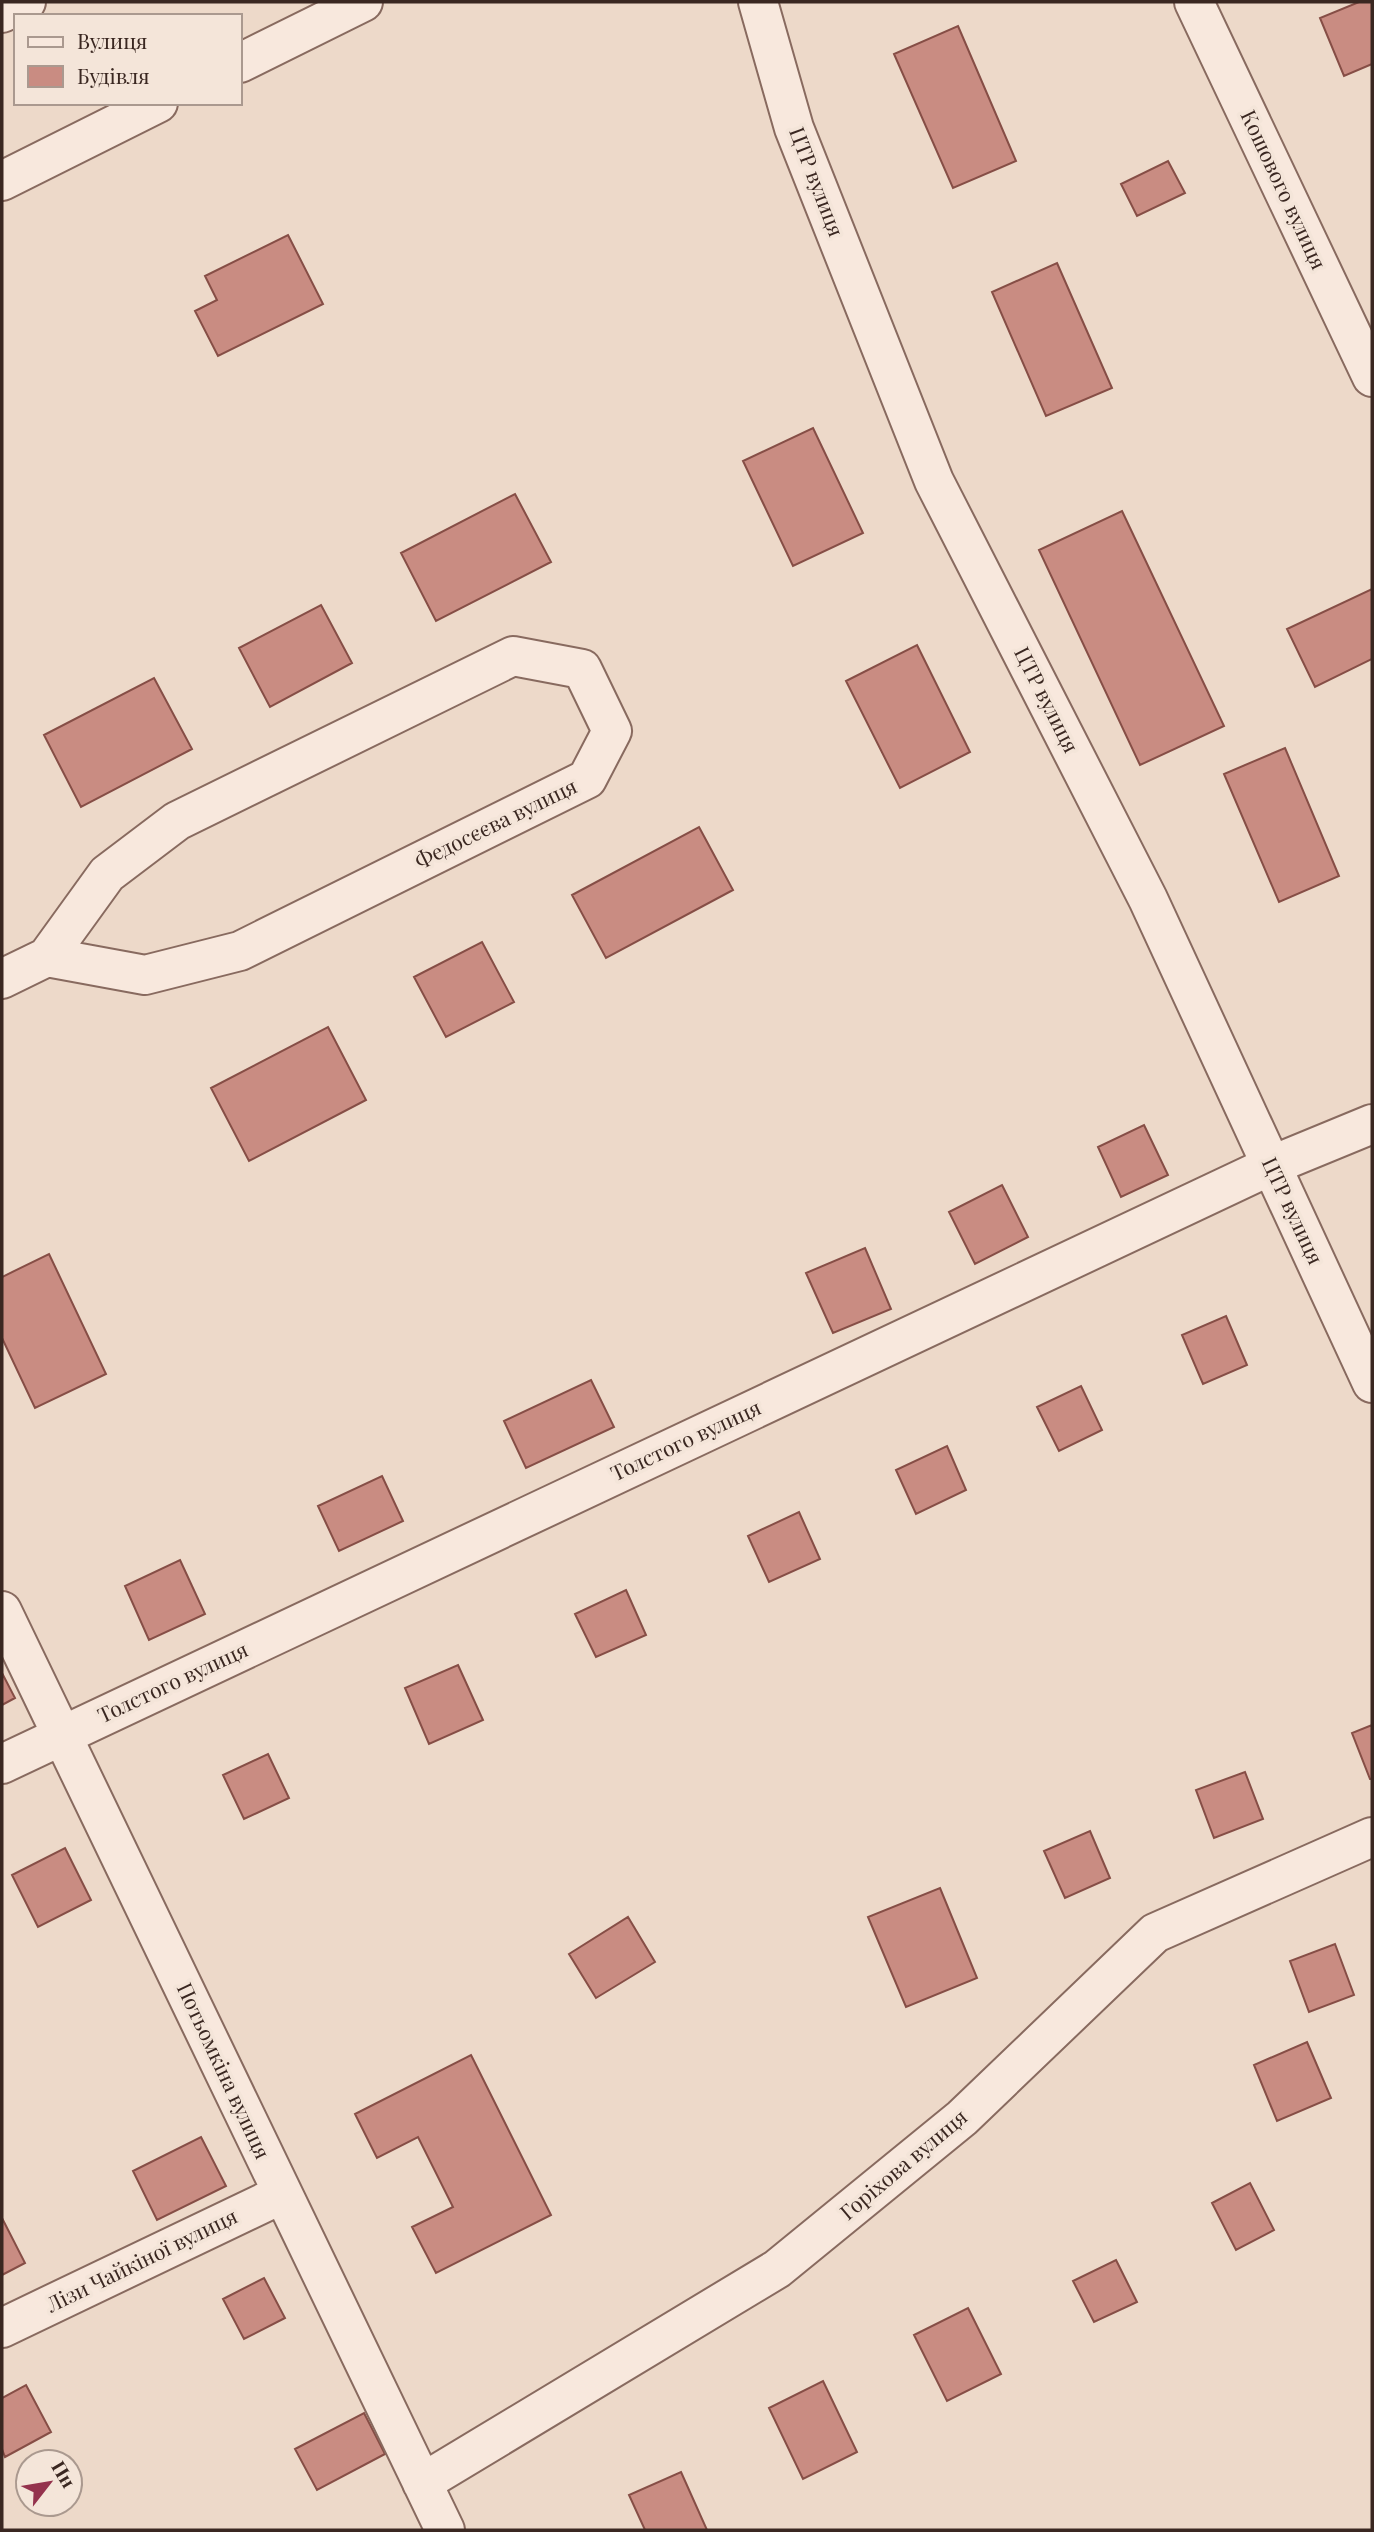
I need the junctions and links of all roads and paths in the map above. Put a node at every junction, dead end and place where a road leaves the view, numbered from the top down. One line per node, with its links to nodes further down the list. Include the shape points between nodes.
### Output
1 (26, 2): 5 (street)
2 (363, 2): 6 (street)
3 (758, 2): 13 (street, ЦТР вулиця, via 794,128 934,481 1148,899)
4 (1195, 2): 9 (street, Кошового вулиця)
5 (2, 13)
6 (242, 62)
7 (154, 105): 8 (street)
8 (2, 181)
9 (1372, 377)
10 (47, 957): 10 (street, Федосєєва вулиця, via 145,975 240,951 587,779 612,731 582,669 513,656 177,821 107,874); 11 (street, Федосєєва вулиця)
11 (2, 979)
12 (1372, 1124): 13 (street, Толстого вулиця)
13 (1270, 1166): 14 (street, ЦТР вулиця); 16 (street, Толстого вулиця)
14 (1372, 1382)
15 (2, 1611): 16 (street, Потьомкіна вулиця)
16 (62, 1734): 17 (street, Толстого вулиця); 19 (street, Потьомкіна вулиця)
17 (2, 1764)
18 (1372, 1837): 21 (street, Горіхова вулиця, via 1155,1933 962,2118 777,2269)
19 (282, 2194): 20 (street, Лізи Чайкіної вулиця); 21 (street, Потьомкіна вулиця)
20 (2, 2328)
21 (422, 2483): 22 (street, Потьомкіна вулиця)
22 (445, 2530)

